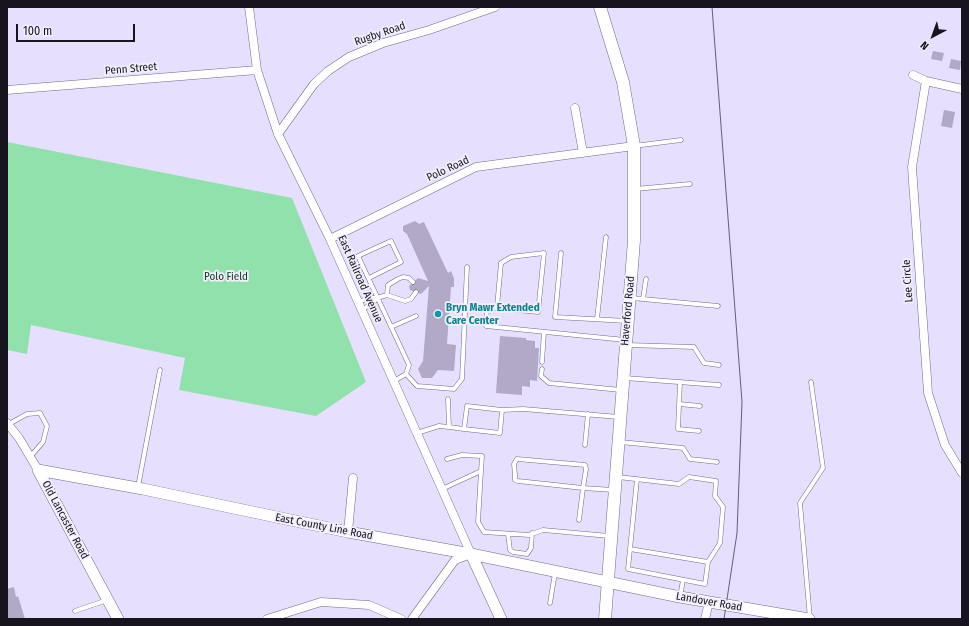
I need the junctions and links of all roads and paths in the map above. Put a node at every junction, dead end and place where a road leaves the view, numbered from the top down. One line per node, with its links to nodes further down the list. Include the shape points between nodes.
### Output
1 (249, 7): 4 (street, East Railroad Avenue)
2 (496, 7): 10 (street, Rugby Road, via 383,43 349,57 314,84)
3 (600, 7): 12 (main road, Haverford Road, via 623,82)
4 (257, 70): 8 (street, Penn Street); 10 (street, East Railroad Avenue)
5 (914, 75): 6 (street)
6 (926, 81): 7 (street); 66 (street, Lee Circle, via 912,167 928,393 945,445)
7 (962, 89)
8 (7, 90)
9 (575, 108): 13 (street)
10 (278, 134): 17 (street, East Railroad Avenue)
11 (681, 140): 12 (lane)
12 (634, 146): 13 (street, Polo Road); 15 (main road, Haverford Road)
13 (583, 153): 17 (street, Polo Road, via 476,167)
14 (690, 184): 15 (lane)
15 (634, 189): 26 (main road, Haverford Road, via 634,240)
16 (606, 236): 32 (lane)
17 (330, 239): 28 (street, East Railroad Avenue)
18 (560, 253): 32 (lane, via 555,317)
19 (467, 267): 41 (lane, via 462,379 454,390 417,386)
20 (369, 278): 20 (lane, via 358,256 391,241 401,262); 25 (lane)
21 (646, 279): 27 (lane)
22 (413, 282): 24 (lane, via 403,276 388,285)
23 (416, 292): 24 (lane, via 411,299 405,301)
24 (387, 295): 25 (lane)
25 (377, 298): 28 (lane); 28 (lane, via 368,298); 34 (lane)
26 (629, 298): 27 (lane); 33 (main road, Haverford Road)
27 (643, 299): 29 (lane)
28 (360, 306): 43 (street, East Railroad Avenue)
29 (718, 306)
30 (497, 308): 30 (lane, via 538,312 544,253 511,257 501,263); 35 (lane, via 487,307 486,326)
31 (416, 316): 34 (lane)
32 (597, 320): 33 (lane)
33 (627, 321): 36 (main road, Haverford Road)
34 (391, 327): 41 (lane, via 409,365)
35 (544, 332): 36 (lane); 37 (lane)
36 (625, 343): 38 (lane, via 694,347 704,363); 42 (main road, Haverford Road)
37 (542, 362)
38 (719, 365)
39 (542, 369): 47 (lane, via 541,376 549,383)
40 (160, 370): 70 (lane)
41 (406, 374): 43 (lane)
42 (623, 377): 44 (lane); 47 (main road, Haverford Road)
43 (393, 381): 58 (street, East Railroad Avenue)
44 (680, 382): 46 (lane); 49 (lane)
45 (811, 382): 98 (lane, via 823,468 800,503)
46 (720, 385)
47 (622, 391): 53 (main road, Haverford Road)
48 (448, 399): 55 (lane)
49 (679, 404): 50 (lane); 57 (lane, via 678,429)
50 (700, 406)
51 (502, 410): 52 (lane); 56 (lane, via 467,406); 56 (lane, via 500,433)
52 (588, 414): 53 (lane); 60 (lane)
53 (620, 417): 59 (main road, Haverford Road)
54 (8, 424): 61 (street, Old Lancaster Road); 61 (lane, via 27,414 40,413 47,426 46,432 43,442)
55 (449, 427): 56 (lane); 58 (lane, via 439,426)
56 (464, 429)
57 (699, 431)
58 (416, 433): 72 (street, East Railroad Avenue)
59 (618, 442): 63 (lane, via 683,448 690,459); 67 (main road, Haverford Road)
60 (585, 445)
61 (30, 457): 64 (street, Old Lancaster Road)
62 (447, 459): 65 (lane, via 462,455 482,456)
63 (717, 462)
64 (38, 470): 70 (street, East County Line Road); 86 (street, Old Lancaster Road)
65 (481, 471): 72 (lane); 77 (lane, via 478,522 484,532)
66 (962, 473)
67 (615, 477): 69 (lane); 73 (main road, Haverford Road)
68 (353, 478): 75 (street)
69 (637, 479): 79 (lane); 81 (lane, via 679,484 688,477 716,481 715,496 723,507 720,544)
70 (138, 488): 75 (street, East County Line Road)
71 (583, 488): 71 (lane, via 585,464 517,459 514,464 518,481); 73 (lane); 74 (lane)
72 (442, 489): 80 (street, East Railroad Avenue)
73 (614, 490): 78 (main road, Haverford Road)
74 (580, 520)
75 (348, 532): 80 (street, East County Line Road)
76 (532, 533): 77 (lane); 77 (lane, via 531,548 527,554 510,550); 78 (lane, via 543,530)
77 (508, 534)
78 (611, 536): 84 (main road, Haverford Road)
79 (630, 549): 81 (lane); 83 (lane, via 628,569)
80 (472, 554): 82 (street, East County Line Road); 94 (street, via 455,560); 95 (street)
81 (708, 562): 83 (lane, via 705,584)
82 (556, 573): 84 (street, East County Line Road); 88 (lane)
83 (683, 580): 85 (lane)
84 (609, 582): 85 (street, Landover Road); 96 (main road, Haverford Road)
85 (680, 597): 87 (street, Landover Road)
86 (108, 600): 89 (lane); 91 (street, Old Lancaster Road)
87 (709, 602): 90 (street, Landover Road); 97 (street)
88 (550, 603)
89 (75, 610)
90 (788, 617): 98 (street, Landover Road)
91 (118, 619)
92 (267, 619): 93 (street, via 321,602 369,605)
93 (401, 619)
94 (412, 619)
95 (501, 619)
96 (605, 619)
97 (705, 619)
98 (809, 619)

